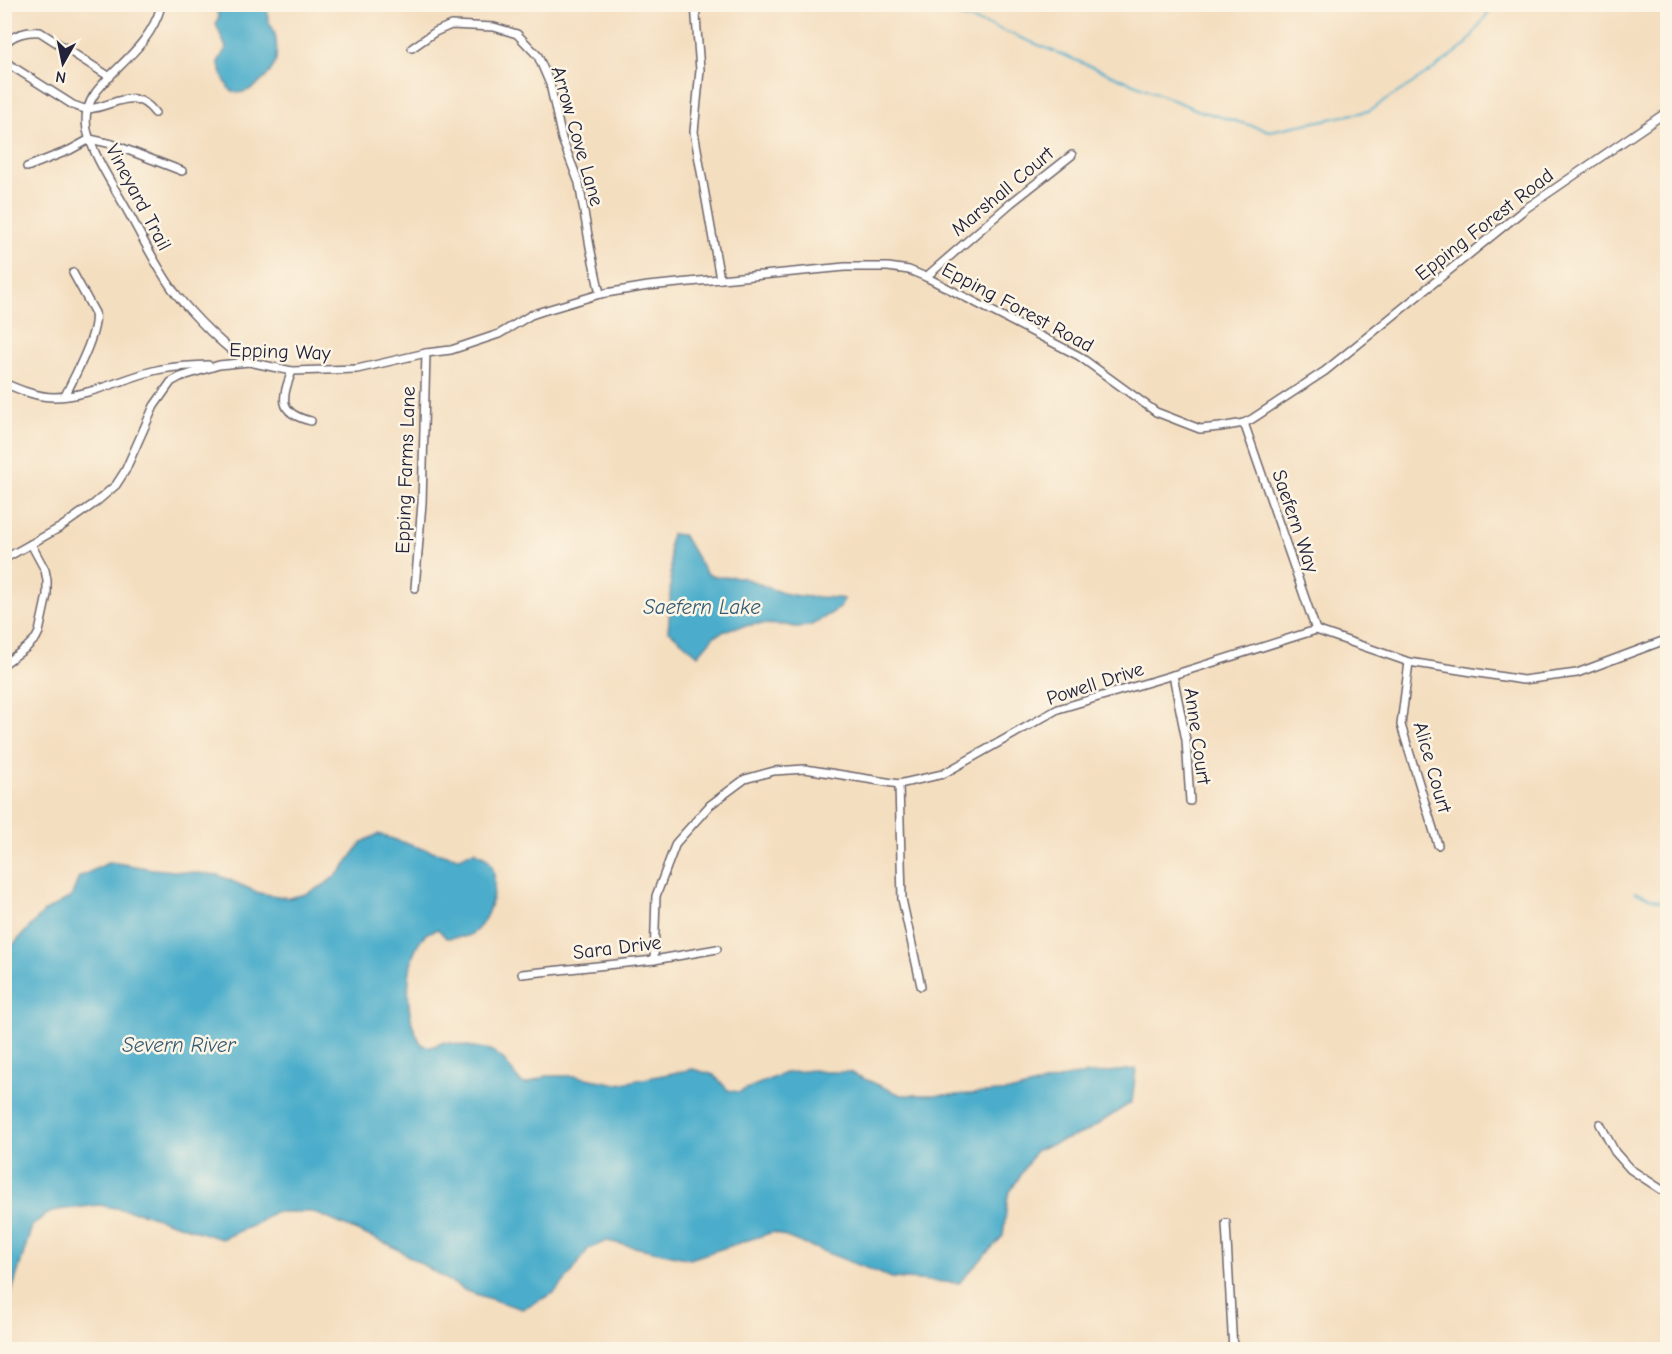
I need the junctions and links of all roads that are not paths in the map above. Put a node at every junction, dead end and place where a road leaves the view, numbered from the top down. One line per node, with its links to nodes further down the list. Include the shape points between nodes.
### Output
1 (695, 4): 16 (street, via 699,70 694,132)
2 (161, 6): 6 (street, via 146,39)
3 (4, 45): 6 (street, via 12,37 40,32)
4 (412, 48): 17 (street, Arrow Cove Lane, via 451,25 494,27 517,34 538,56 579,183)
5 (4, 59): 7 (street, via 73,105)
6 (110, 77): 7 (street)
7 (87, 109): 9 (street, via 134,99 146,103); 10 (street, Vineyard Trail)
8 (1668, 111): 25 (street, Epping Forest Road, via 1525,209 1325,371)
9 (155, 113)
10 (90, 139): 12 (street); 13 (street); 19 (street, Vineyard Trail, via 175,293 234,353)
11 (1072, 155): 15 (street, Marshall Court)
12 (27, 167)
13 (182, 171)
14 (73, 273): 23 (street, via 96,320)
15 (926, 277): 16 (street, Epping Forest Road, via 888,267 845,267); 25 (street, Epping Forest Road, via 1079,356 1156,412 1200,429)
16 (720, 279): 17 (street, Epping Forest Road)
17 (600, 294): 18 (street, Epping Forest Road, via 531,315 499,334 451,350)
18 (426, 353): 21 (street, Epping Way, via 357,369); 28 (street, Epping Farms Lane, via 422,503)
19 (249, 362): 20 (street, Epping Way); 21 (street, Epping Way)
20 (219, 364): 23 (street, via 156,370); 26 (street, Epping Way, via 171,382 154,406 116,485 61,527)
21 (292, 371): 24 (street, via 284,393 286,407 296,417)
22 (4, 383): 23 (street, via 42,396)
23 (65, 396)
24 (311, 421)
25 (1244, 423): 29 (street, Saefern Way)
26 (31, 544): 27 (street, Epping Way); 32 (street, via 48,579 39,632 26,648)
27 (4, 560)
28 (415, 588)
29 (1316, 630): 31 (street); 33 (street, Powell Drive)
30 (1668, 639): 31 (street, via 1577,673 1523,680)
31 (1409, 663): 36 (street, Alice Court, via 1401,725)
32 (4, 664)
33 (1173, 675): 34 (street, Powell Drive, via 1058,709 942,774); 35 (street, Anne Court, via 1186,740)
34 (899, 784): 38 (street, Powell Drive, via 805,769 774,771 745,779 710,806 676,843 656,896); 40 (street, via 902,900)
35 (1190, 801)
36 (1438, 845)
37 (717, 949): 38 (street, Sara Drive)
38 (654, 960): 39 (street, Sara Drive)
39 (522, 974)
40 (921, 986)
41 (1600, 1124): 42 (street, via 1615,1152 1630,1169)
42 (1668, 1194)
43 (1226, 1223): 44 (street)
44 (1233, 1350)

